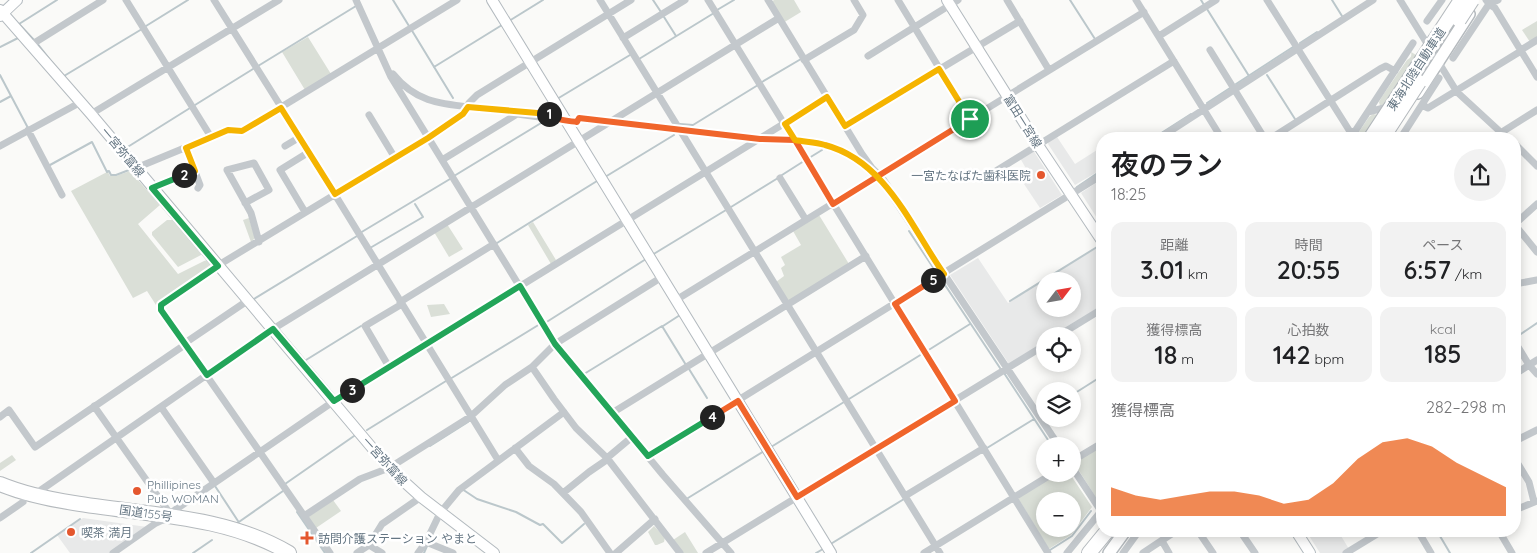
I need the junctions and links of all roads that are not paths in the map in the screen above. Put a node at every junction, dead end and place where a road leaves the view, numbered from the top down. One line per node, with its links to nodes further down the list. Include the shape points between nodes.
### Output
1 (17, 0): 27 (main road)
2 (103, 0): 39 (street)
3 (126, 0): 52 (street)
4 (214, 0): 32 (street)
5 (279, 0): 32 (street)
6 (358, 0): 42 (street)
7 (456, 0): 42 (street)
8 (492, 0): 51 (main road)
9 (600, 0): 28 (street)
10 (631, 0): 28 (street)
11 (685, 0): 35 (street)
12 (708, 0): 40 (street)
13 (769, 0): 29 (street)
14 (854, 0): 48 (street, via 863,15 854,30)
15 (898, 0): 33 (street)
16 (1007, 0): 30 (street)
17 (1136, 0): 26 (street)
18 (1216, 0): 34 (street)
19 (1267, 0): 43 (street)
20 (1373, 0): 43 (street)
21 (1400, 0): 38 (street)
22 (1498, 0): 25 (street)
23 (1452, 1): 31 (street); 38 (main road); 89 (highway, 東海北陸自動車道, bridge)
24 (952, 2): 33 (street); 41 (main road, 富田一宮線)
25 (1481, 2): 45 (street, via 1495,8); 47 (street); 50 (main road); 90 (highway, 東海北陸自動車道, bridge)
26 (1144, 12): 34 (street); 54 (street)
27 (1, 13): 39 (main road, 一宮弥富線)
28 (608, 14): 35 (street); 51 (street)
29 (779, 18): 40 (street); 48 (street)
30 (1020, 21): 41 (street); 54 (street)
31 (1427, 21)
32 (232, 28): 52 (street); 67 (street)
33 (915, 28): 46 (street); 53 (street)
34 (1159, 36): 49 (street)
35 (623, 38): 60 (street)
36 (1537, 40): 45 (street)
37 (1413, 43): 55 (street)
38 (1427, 43): 50 (street); 68 (main road)
39 (31, 45): 64 (main road, 一宮弥富線)
40 (736, 45): 60 (street); 77 (street)
41 (976, 46): 53 (street); 61 (main road, 富田一宮線)
42 (378, 48): 66 (street, via 392,72 411,91 432,102); 67 (street); 96 (street, via 390,77)
43 (1299, 49): 58 (street); 63 (street)
44 (1210, 50): 58 (street)
45 (1521, 51): 56 (street); 59 (street)
46 (868, 56)
47 (1452, 58)
48 (804, 60): 62 (street)
49 (1174, 61): 69 (street); 100 (street)
50 (1438, 61): 59 (street); 65 (main road)
51 (530, 62): 66 (street, via 477,95); 74 (main road)
52 (168, 68): 72 (street); 94 (street)
53 (939, 69): 75 (street); 78 (street)
54 (1049, 70): 61 (street)
55 (1395, 71): 63 (street, via 1386,66); 71 (street)
56 (1537, 77)
57 (1439, 78): 65 (street)
58 (1235, 90): 69 (street); 84 (street)
59 (1456, 92): 65 (street, via 1428,108); 93 (street)
60 (657, 93): 76 (street); 81 (street)
61 (1007, 96): 75 (street); 100 (main road, 富田一宮線)
62 (827, 97): 77 (street); 78 (street)
63 (1331, 101): 85 (street); 86 (street)
64 (81, 102): 72 (main road, 一宮弥富線); 79 (street)
65 (1418, 102): 91 (main road); 92 (street, via 1416,114)
66 (468, 107): 74 (street, via 554,115); 96 (street)
67 (281, 108): 94 (street, via 242,131 228,130); 95 (street)
68 (1384, 108): 71 (street); 88 (main road)
69 (1204, 109): 82 (street); 83 (street)
70 (1537, 110): 93 (street)
71 (1368, 112): 87 (street)
72 (91, 114): 109 (main road, 一宮弥富線)
73 (368, 115): 106 (street)
74 (564, 119): 76 (street); 99 (main road); 107 (street, via 517,114)
75 (970, 119): 112 (street)
76 (609, 123): 81 (street); 99 (street)
77 (785, 124): 97 (street); 98 (street)
78 (845, 126): 112 (street)
79 (28, 130): 101 (street); 119 (street)
80 (649, 130): 81 (street)
81 (680, 132): 97 (street); 111 (street)
82 (1169, 132)
83 (1218, 132)
84 (1261, 132)
85 (1281, 132)
86 (1353, 132)
87 (1361, 132)
88 (1363, 132)
89 (1374, 132)
90 (1387, 132)
91 (1394, 132)
92 (1404, 132)
93 (1501, 132)
94 (211, 137): 103 (street)
95 (300, 137): 102 (street); 105 (street)
96 (428, 138): 106 (street); 107 (street)
97 (760, 139): 98 (street); 111 (street)
98 (795, 140): 122 (street); 138 (street, via 839,150 869,169 902,208)
99 (578, 141): 124 (street); 128 (main road)
100 (1038, 145): 114 (street); 120 (main road, 富田一宮線)
101 (0, 146)
102 (285, 146)
103 (186, 148): 109 (street); 110 (street)
104 (1521, 150): 108 (street)
105 (309, 152): 118 (street); 125 (street, via 280,170)
106 (395, 158): 118 (street)
107 (442, 160): 124 (street)
108 (1537, 166)
109 (136, 168): 116 (main road, 一宮弥富線)
110 (195, 171): 116 (street); 117 (street)
111 (706, 172): 128 (street); 133 (street)
112 (877, 176): 122 (street)
113 (780, 178): 127 (street)
114 (983, 179)
115 (1096, 179): 120 (street)
116 (152, 188): 137 (main road, 一宮弥富線)
117 (198, 188)
118 (335, 194): 125 (street); 136 (street)
119 (62, 195)
120 (1072, 195): 129 (main road, 富田一宮線); 138 (street)
121 (245, 203): 121 (street, via 269,190 254,163 227,170); 131 (street)
122 (833, 204): 127 (street); 135 (street)
123 (1537, 204): 126 (street)
124 (471, 207): 132 (street); 136 (street)
125 (305, 212): 131 (street)
126 (1521, 219)
127 (806, 220): 133 (street)
128 (627, 221): 139 (main road); 142 (street)
129 (1096, 232)
130 (1521, 232): 134 (street)
131 (259, 242): 137 (street)
132 (494, 244): 142 (street); 145 (street)
133 (754, 252): 143 (street); 146 (street)
134 (1537, 252)
135 (866, 256): 146 (street); 147 (street)
136 (378, 265): 145 (street); 150 (street)
137 (218, 266): 144 (main road, 一宮弥富線); 151 (street, via 161,305 161,310)
138 (944, 274): 147 (street); 162 (street)
139 (662, 277): 143 (main road); 153 (street)
140 (1537, 280): 141 (street)
141 (1521, 283)
142 (520, 286): 152 (street); 153 (street)
143 (676, 300): 157 (main road)
144 (247, 301): 150 (main road, 一宮弥富線); 151 (street)
145 (401, 303): 152 (street); 160 (street, via 365,326)
146 (787, 304): 155 (street); 157 (street)
147 (895, 304): 155 (street); 168 (street)
148 (1096, 312): 149 (street)
149 (1072, 327)
150 (273, 329): 165 (street); 166 (main road, 一宮弥富線)
151 (185, 344): 165 (street); 169 (street)
152 (426, 344): 160 (street); 174 (street)
153 (555, 344): 161 (street); 172 (street)
154 (1036, 351): 162 (street)
155 (816, 352): 167 (street); 183 (street)
156 (1521, 352): 159 (street)
157 (708, 353): 167 (main road); 172 (street)
158 (1537, 360): 159 (street)
159 (1529, 365): 163 (street); 164 (street)
160 (389, 367): 166 (street)
161 (532, 367): 171 (street); 174 (street, via 505,385)
162 (1006, 369): 168 (street); 177 (street)
163 (1521, 370)
164 (1537, 374)
165 (207, 375): 170 (street); 184 (street)
166 (334, 401): 184 (street); 189 (main road, 一宮弥富線)
167 (738, 401): 185 (street); 199 (main road)
168 (955, 401): 182 (street); 183 (street)
169 (94, 406): 173 (street, via 34,447 9,410); 178 (street)
170 (162, 407): 178 (street); 193 (street)
171 (564, 412): 181 (street); 187 (street)
172 (612, 413): 176 (street)
173 (0, 417)
174 (470, 417): 188 (street); 189 (street)
175 (1537, 430): 179 (street)
176 (632, 437): 185 (street); 187 (street)
177 (1053, 437)
178 (117, 438): 201 (street); 207 (street)
179 (1521, 438)
180 (1096, 447): 186 (street)
181 (515, 448): 188 (street); 196 (street, via 529,466)
182 (984, 448): 197 (street); 200 (street)
183 (876, 449): 197 (street); 199 (street)
184 (260, 451): 193 (street); 208 (street)
185 (648, 456): 226 (street)
186 (1081, 456)
187 (607, 458): 196 (street); 210 (street)
188 (498, 460): 205 (street, via 458,490)
189 (389, 468): 198 (main road, 一宮弥富線); 208 (street, via 360,478)
190 (1521, 469): 202 (street)
191 (1081, 480): 203 (street)
192 (1040, 482): 200 (street)
193 (214, 483): 207 (street)
194 (0, 484): 201 (highway, 国道155号)
195 (0, 493): 201 (highway, 国道155号)
196 (563, 493): 238 (street)
197 (905, 496): 228 (street)
198 (421, 497): 205 (main road, 一宮弥富線); 227 (street, via 382,524)
199 (797, 497): 226 (street); 243 (main road)
200 (1015, 498): 228 (street); 246 (street)
201 (29, 499): 207 (highway, 国道155号); 209 (street); 211 (highway, 国道155号)
202 (1536, 501): 204 (street)
203 (1096, 502)
204 (1521, 507)
205 (440, 513): 225 (street); 237 (main road, 一宮弥富線)
206 (1096, 515): 247 (street)
207 (170, 516): 211 (street); 231 (highway, 国道155号, via 224,526)
208 (304, 516): 232 (street)
209 (0, 518)
210 (655, 519): 239 (street); 240 (street)
211 (156, 523): 229 (street); 230 (highway, 国道155号, via 222,535)
212 (1096, 534): 248 (main road)
213 (1102, 537): 249 (highway)
214 (1114, 537): 250 (highway)
215 (1121, 537): 251 (main road)
216 (1135, 537): 252 (street)
217 (1168, 537): 224 (street)
218 (1202, 537): 255 (street)
219 (1244, 537): 256 (street)
220 (1300, 537): 257 (main road)
221 (1372, 537): 258 (street)
222 (1422, 537): 259 (street)
223 (1503, 537): 260 (street)
224 (1162, 541): 253 (street); 254 (street)
225 (426, 542): 235 (street); 236 (street)
226 (723, 543): 241 (street); 242 (street)
227 (369, 545): 233 (street); 234 (street)
228 (936, 546): 244 (street); 245 (street)
229 (113, 553)
230 (269, 553)
231 (288, 553)
232 (330, 553)
233 (357, 553)
234 (382, 553)
235 (418, 553)
236 (453, 553)
237 (494, 553)
238 (610, 553)
239 (616, 553)
240 (680, 553)
241 (706, 553)
242 (731, 553)
243 (831, 553)
244 (924, 553)
245 (940, 553)
246 (1048, 553)
247 (1067, 553)
248 (1081, 553)
249 (1090, 553)
250 (1102, 553)
251 (1109, 553)
252 (1123, 553)
253 (1143, 553)
254 (1169, 553)
255 (1213, 553)
256 (1255, 553)
257 (1310, 553)
258 (1346, 553)
259 (1431, 553)
260 (1512, 553)

